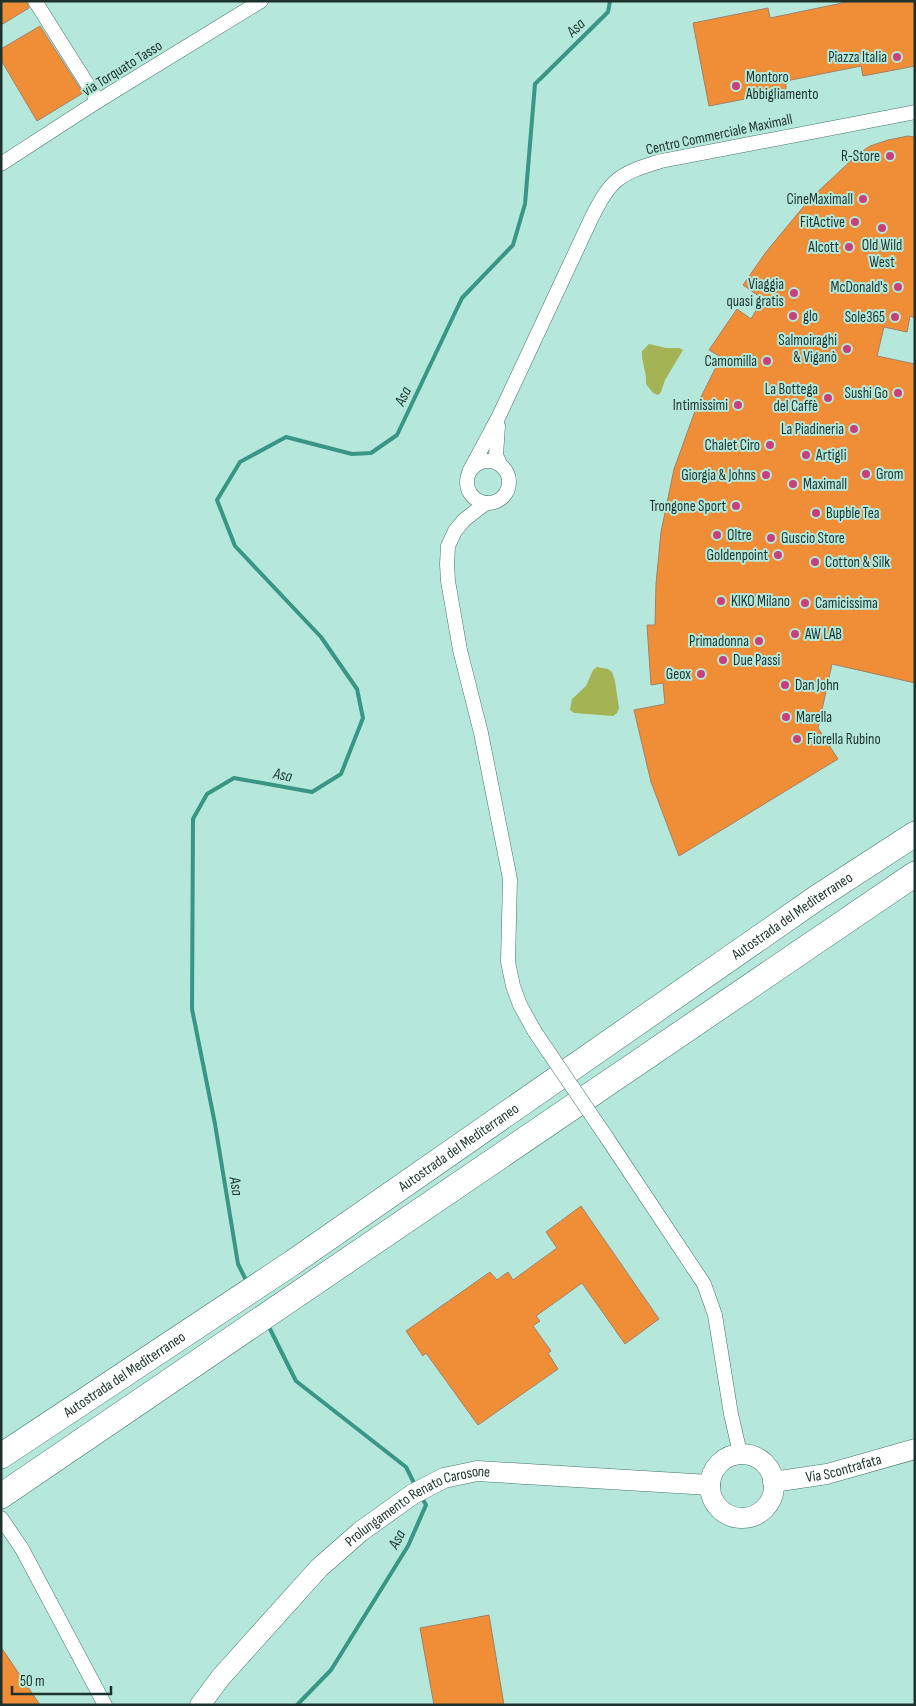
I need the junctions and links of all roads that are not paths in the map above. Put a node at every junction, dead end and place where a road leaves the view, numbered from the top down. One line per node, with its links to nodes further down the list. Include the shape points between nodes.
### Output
1 (35, 1): 3 (street)
2 (261, 1): 3 (street, via Torquato Tasso)
3 (98, 101): 5 (street, via Torquato Tasso)
4 (915, 112): 6 (street, Centro Commerciale Maximall, via 661,160 618,178 604,193 591,219)
5 (1, 164)
6 (499, 416): 7 (street, Centro Commerciale Maximall, via 496,455); 8 (street, Centro Commerciale Maximall)
7 (500, 464): 8 (street, via 481,462); 9 (street, via 508,475 509,488 500,500)
8 (470, 470): 9 (street, via 469,490 479,501)
9 (486, 503): 13 (street, bridge, via 464,520 456,531 448,546 447,564 460,650 481,733 510,879 508,962 513,986 535,1032 704,1284 715,1315)
10 (915, 834): 14 (highway, Autostrada del Mediterraneo, via 818,897 292,1263)
11 (915, 874): 17 (highway, Autostrada del Mediterraneo)
12 (915, 1449): 15 (street, Via Scontrafata, via 827,1474)
13 (740, 1454): 15 (street, via 759,1458 771,1472); 16 (street, via 722,1460 711,1475)
14 (1, 1456)
15 (773, 1482): 16 (street, via 769,1502 753,1516 743,1518 723,1512 711,1495)
16 (710, 1485): 20 (street, Prolungamento Renato Carosone, via 477,1471 444,1478 413,1494 360,1532 319,1568 221,1677)
17 (1, 1496)
18 (1, 1518): 19 (street, via 22,1549)
19 (105, 1705)
20 (200, 1705)

